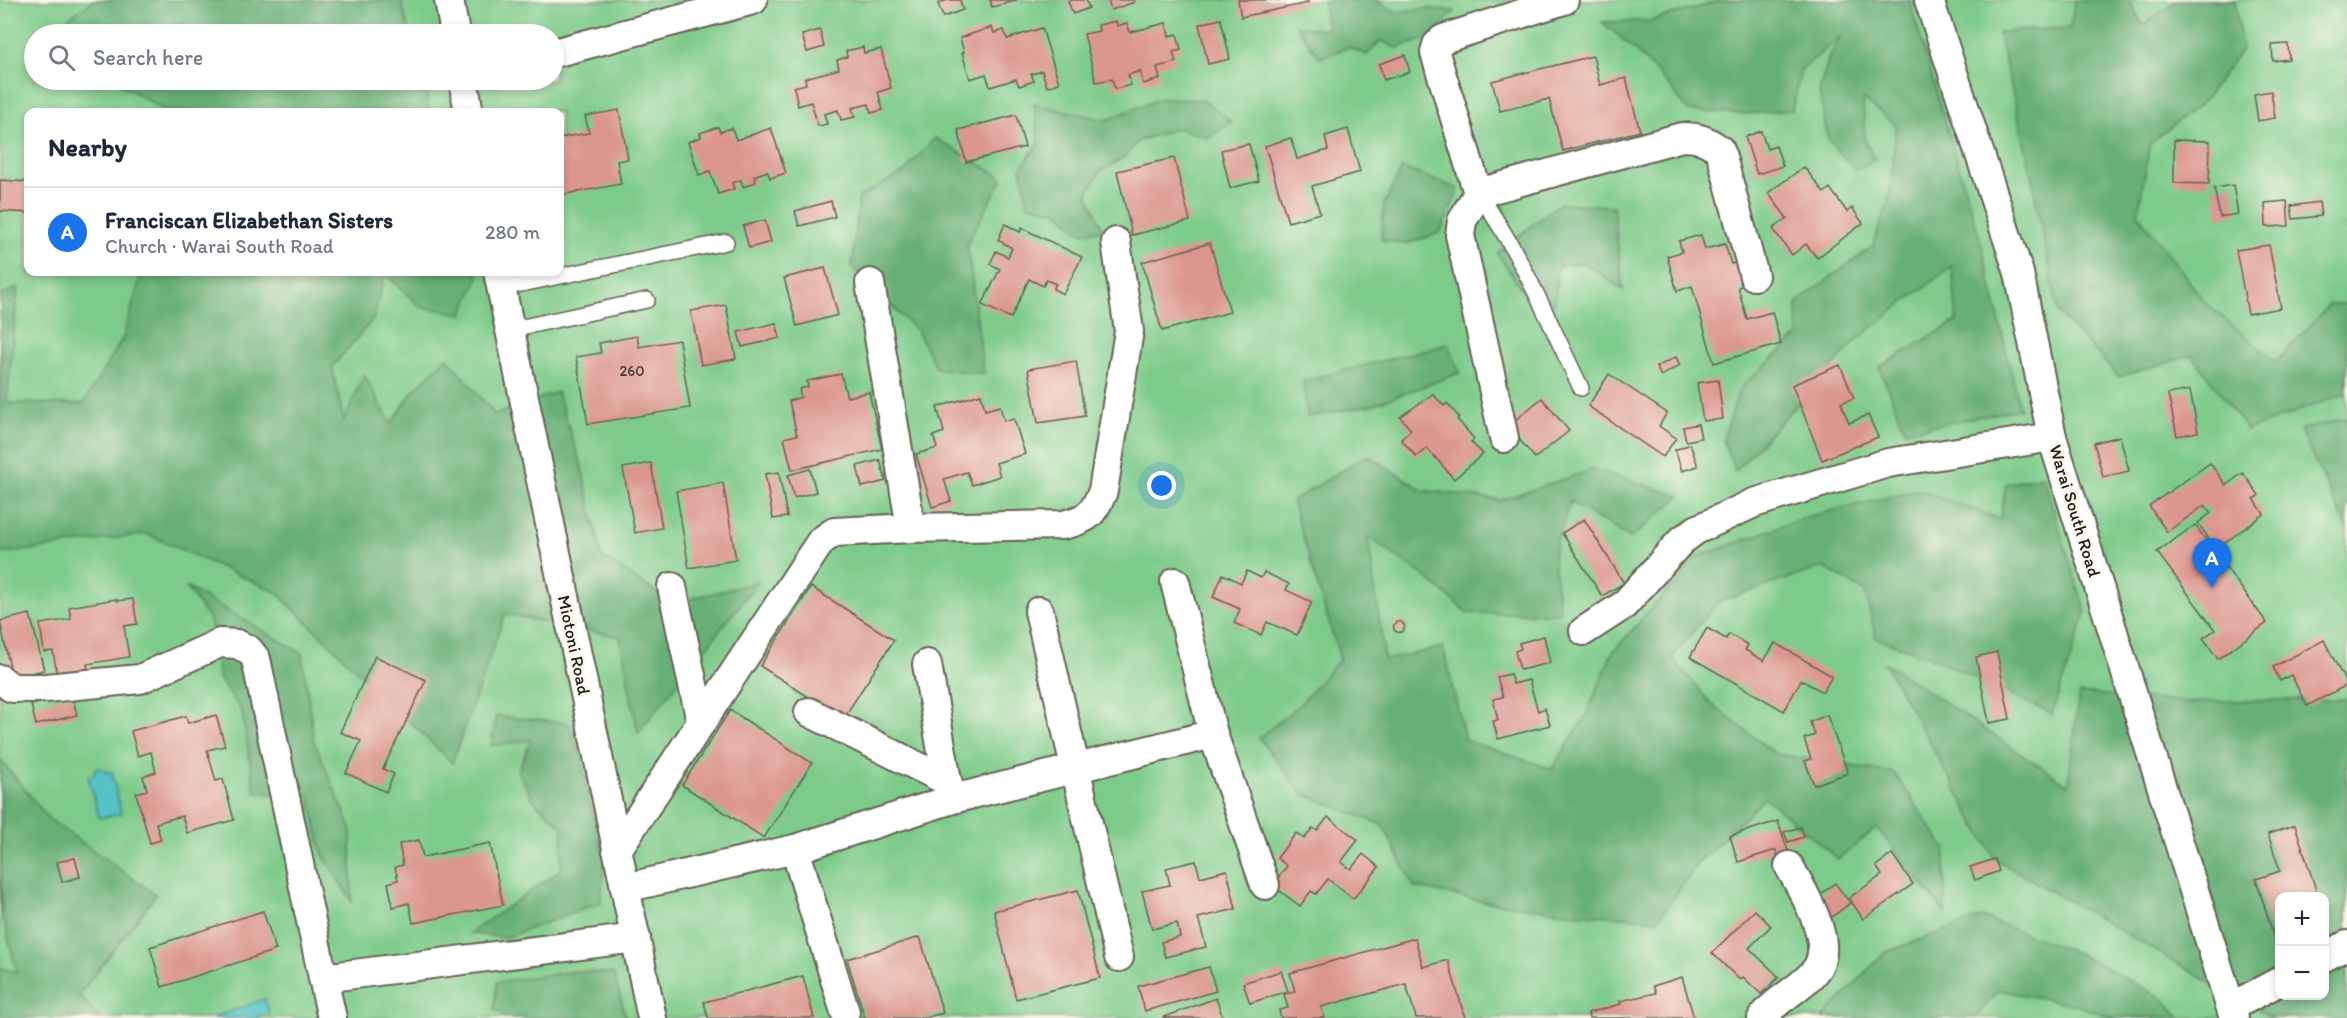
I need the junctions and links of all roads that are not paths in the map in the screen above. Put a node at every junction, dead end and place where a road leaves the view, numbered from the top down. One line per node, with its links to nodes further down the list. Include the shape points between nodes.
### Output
1 (449, 0): 5 (street)
2 (753, 0): 6 (street)
3 (1564, 0): 9 (street, via 1443,39 1437,45 1435,53)
4 (1929, 0): 20 (street, Warai South Road, via 2019,273)
5 (453, 24)
6 (564, 50)
7 (465, 90): 8 (street)
8 (468, 108)
9 (1478, 193): 14 (street, via 1682,137 1708,141 1720,150); 19 (lane, via 1498,221); 21 (street, via 1462,221 1460,235)
10 (726, 242): 12 (lane)
11 (1116, 242): 22 (street, via 1128,331 1103,491 1095,510 1083,521 1063,525)
12 (564, 269)
13 (524, 276): 15 (lane)
14 (1754, 276)
15 (500, 280): 18 (street, Miotoni Road)
16 (870, 283): 22 (street)
17 (647, 300): 18 (lane)
18 (509, 330): 35 (street, Miotoni Road)
19 (1581, 388)
20 (2052, 437): 26 (street, via 1888,463 1754,503 1696,530 1624,605); 46 (street, Warai South Road)
21 (1504, 438)
22 (911, 528): 30 (street, via 834,532 821,541)
23 (1175, 582): 31 (street)
24 (672, 587): 30 (street)
25 (1039, 611): 32 (street)
26 (1584, 631)
27 (927, 664): 33 (street)
28 (0, 679): 43 (street, via 12,688 46,688 140,679 220,643 237,644 249,650 256,659)
29 (809, 712): 33 (street)
30 (701, 722): 35 (street)
31 (1213, 734): 32 (street); 37 (street)
32 (1075, 769): 33 (street); 42 (street)
33 (950, 790): 34 (street)
34 (795, 849): 38 (street); 45 (street)
35 (617, 850): 38 (street, Miotoni Road)
36 (1789, 866): 49 (street, via 1819,925 1823,953 1813,974)
37 (1265, 885)
38 (625, 888): 39 (street, Miotoni Road)
39 (636, 938): 43 (street); 48 (street, Miotoni Road)
40 (2347, 945): 41 (street)
41 (2329, 955)
42 (1119, 957)
43 (323, 978): 47 (street)
44 (2275, 984): 46 (street)
45 (845, 1012)
46 (2233, 1013)
47 (332, 1018)
48 (652, 1018)
49 (1762, 1018)

